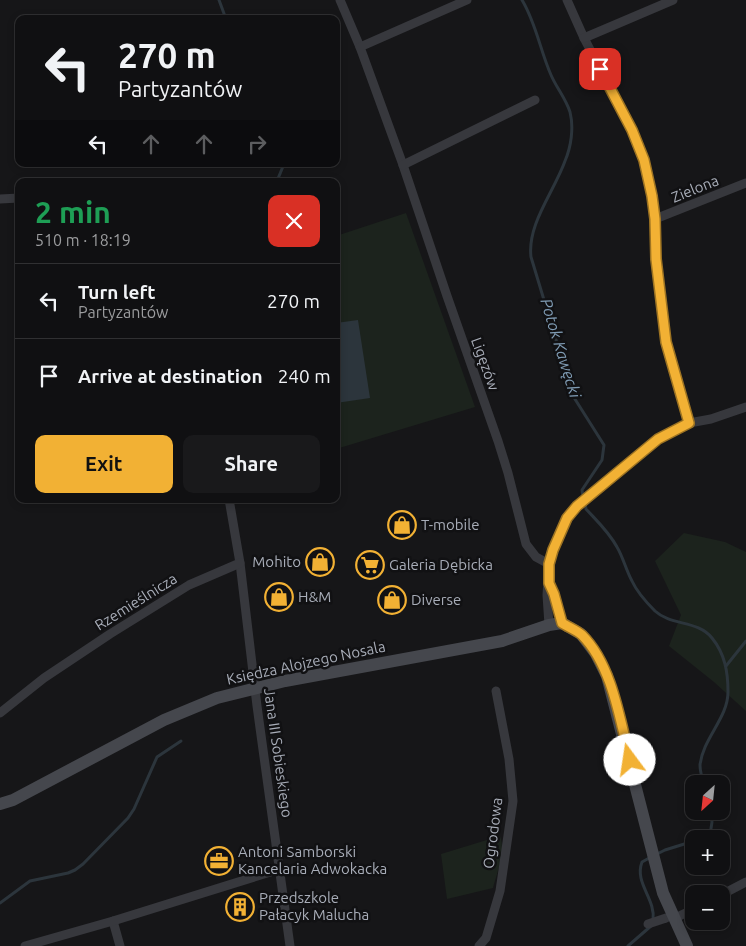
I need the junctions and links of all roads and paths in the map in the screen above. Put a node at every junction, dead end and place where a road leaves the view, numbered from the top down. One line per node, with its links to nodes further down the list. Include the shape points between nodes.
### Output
1 (340, 0): 6 (street, Ligęzów)
2 (467, 0): 6 (street)
3 (567, 0): 5 (street)
4 (673, 0): 5 (street)
5 (584, 38): 12 (street, via 644,160)
6 (360, 47): 8 (street, Ligęzów)
7 (535, 100): 8 (street)
8 (404, 165): 17 (street, Ligęzów, via 498,441 526,544 536,557)
9 (746, 183): 12 (street, Zielona)
10 (15, 198): 11 (street)
11 (0, 200)
12 (655, 219): 14 (street, via 656,259 666,342)
13 (746, 407): 14 (street)
14 (689, 423): 17 (street, via 658,439 577,506 560,531)
15 (230, 503): 16 (street)
16 (240, 564): 19 (street, Jana III Sobieskiego); 21 (street, Rzemieślnicza, via 189,585 110,634 44,678)
17 (549, 564): 18 (street, via 547,595)
18 (555, 624): 19 (street, Księdza Alojzego Nosala, via 502,641); 27 (street, via 581,634 607,676)
19 (255, 687): 22 (street, Księdza Alojzego Nosala, via 217,698 164,720); 23 (street, Jana III Sobieskiego)
20 (496, 691): 33 (street, Ogrodowa, via 509,759 512,801 500,891 486,938)
21 (0, 713)
22 (0, 804)
23 (280, 869): 28 (street); 32 (street, Jana III Sobieskiego)
24 (746, 882): 25 (street)
25 (730, 890)
26 (685, 912): 27 (street)
27 (667, 918): 29 (street); 34 (street)
28 (113, 921): 30 (street); 31 (street)
29 (648, 924)
30 (25, 946)
31 (120, 946)
32 (290, 946)
33 (479, 946)
34 (688, 946)

